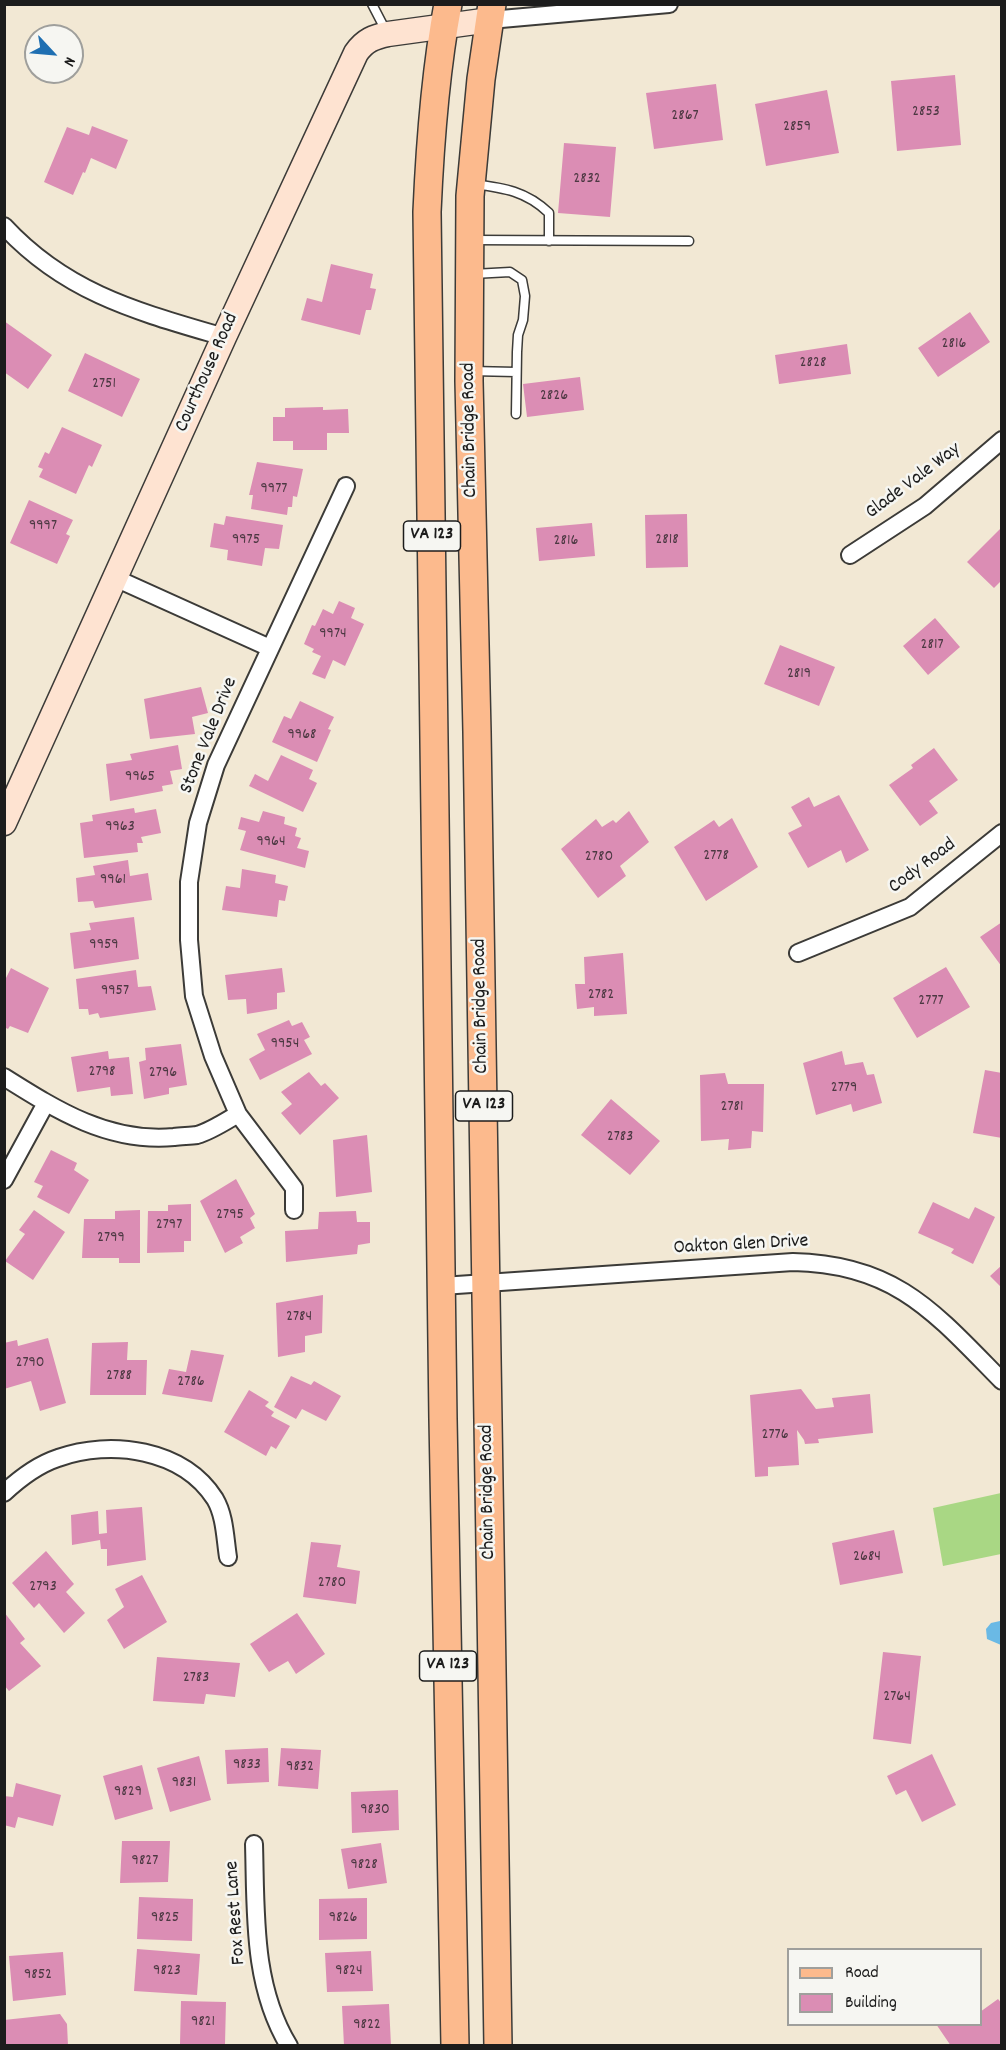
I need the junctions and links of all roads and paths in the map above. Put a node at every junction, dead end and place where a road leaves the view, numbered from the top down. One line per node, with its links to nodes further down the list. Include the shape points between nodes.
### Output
1 (372, 4): 5 (lane)
2 (669, 4): 3 (street)
3 (491, 12): 4 (street, Courthouse Road); 6 (main road, Chain Bridge Road / VA 123)
4 (446, 15): 5 (street, Courthouse Road); 30 (main road, Chain Bridge Road / VA 123, via 427,212)
5 (388, 34): 12 (street, Courthouse Road, via 372,38 356,52)
6 (471, 183): 8 (main road, Chain Bridge Road / VA 123); 9 (lane, via 504,188 536,200 549,213)
7 (4, 226): 12 (street, via 37,258 97,295)
8 (470, 240): 9 (lane); 11 (main road, Chain Bridge Road / VA 123)
9 (549, 241): 10 (lane)
10 (689, 242)
11 (470, 274): 13 (main road, Chain Bridge Road / VA 123); 14 (lane, via 510,272 522,280 524,320 518,335)
12 (224, 337): 19 (street, Courthouse Road)
13 (469, 371): 14 (lane); 29 (main road, Chain Bridge Road / VA 123)
14 (516, 372): 15 (lane)
15 (516, 414)
16 (1002, 440): 18 (street, Glade Vale Way, via 925,506)
17 (346, 486): 20 (street, Stone Vale Drive)
18 (850, 555)
19 (115, 578): 20 (street); 21 (street, Courthouse Road)
20 (270, 648): 26 (street, Stone Vale Drive, via 216,765 198,823 189,882 194,996 213,1056)
21 (4, 823)
22 (1002, 833): 23 (street, Cody Road, via 910,907)
23 (798, 953)
24 (4, 1077): 25 (street)
25 (46, 1103): 26 (street, via 89,1125 159,1138 198,1135); 27 (street)
26 (238, 1114): 28 (street, Stone Vale Drive, via 294,1188)
27 (4, 1180)
28 (294, 1210)
29 (486, 1284): 30 (street, Oakton Glen Drive); 31 (street, Oakton Glen Drive, via 793,1262 832,1265 887,1282 916,1299); 37 (main road, Chain Bridge Road / VA 123)
30 (442, 1286): 36 (main road, Chain Bridge Road / VA 123)
31 (1002, 1381)
32 (4, 1493): 33 (street, via 35,1469 76,1453 132,1450 158,1456 200,1479 216,1501)
33 (228, 1557)
34 (254, 1844): 35 (street, Fox Rest Lane, via 256,1945 266,1991 280,2031)
35 (290, 2046)
36 (455, 2046)
37 (498, 2046)

